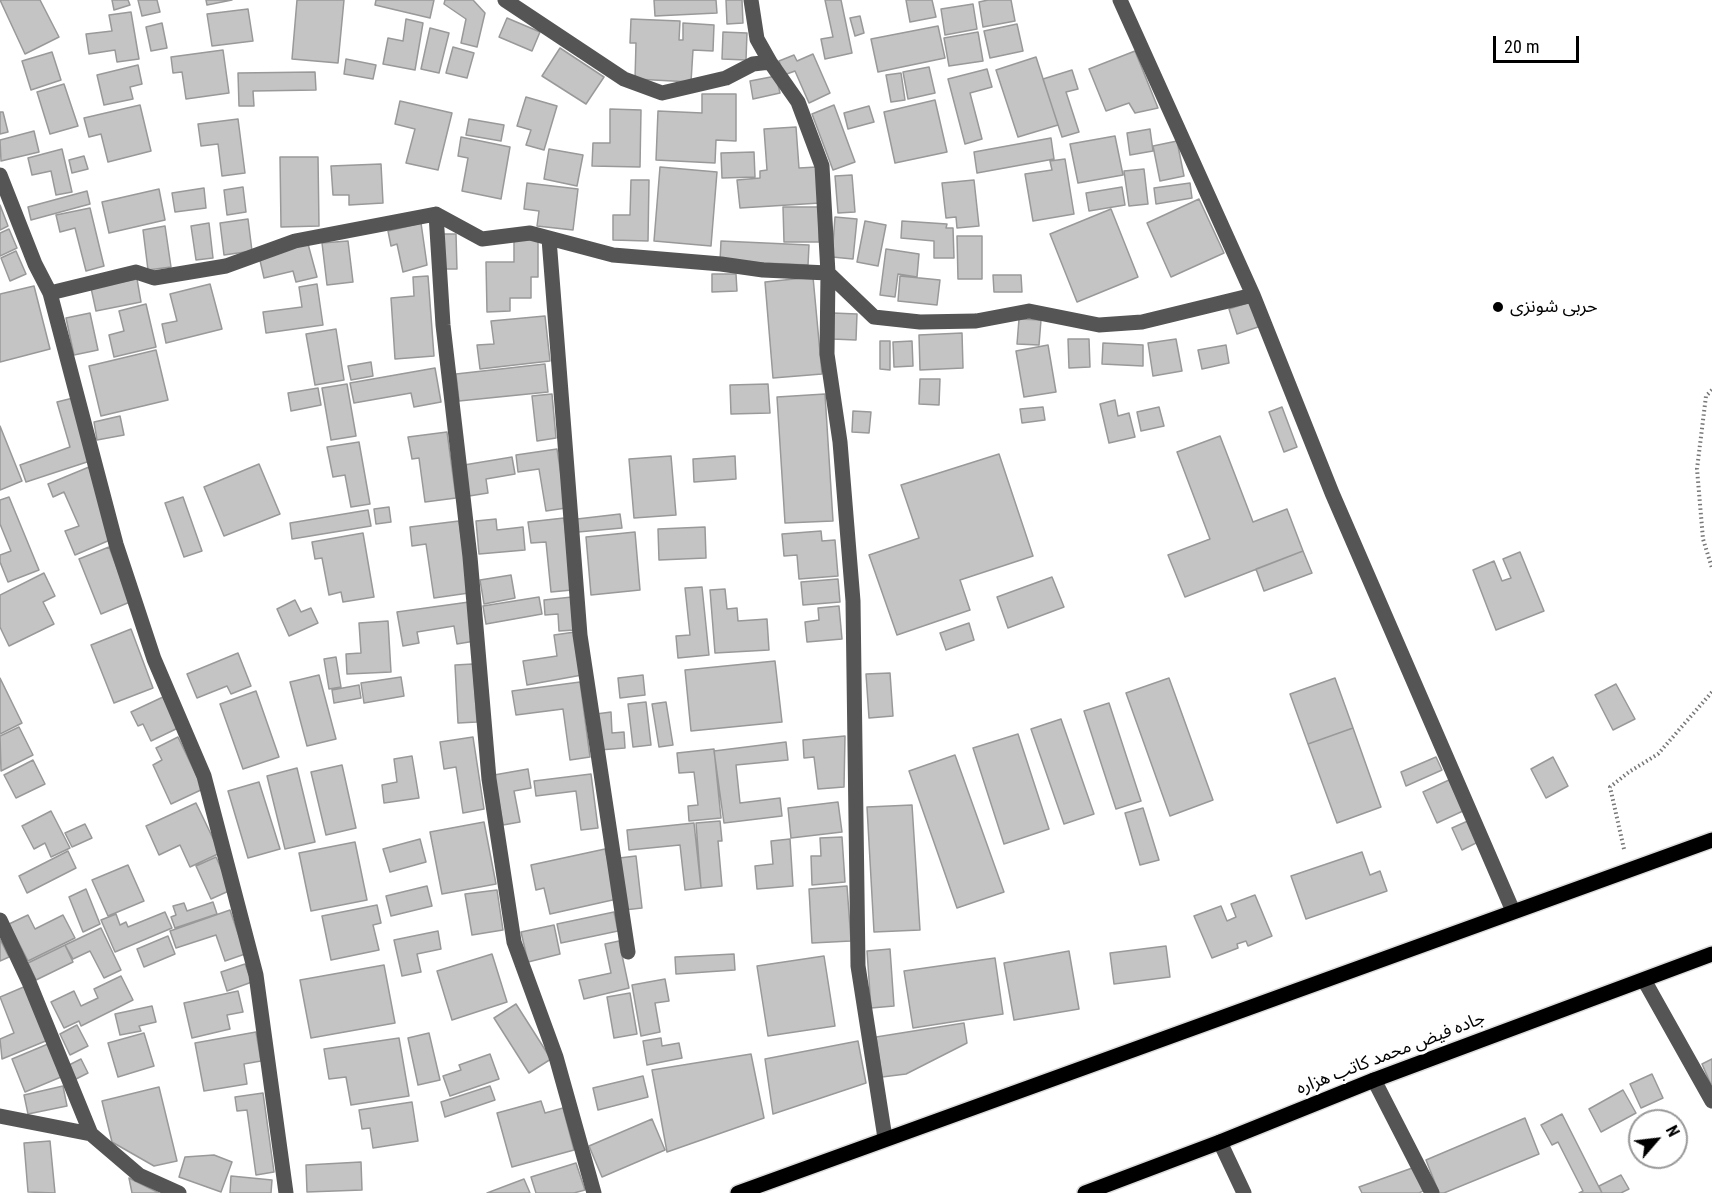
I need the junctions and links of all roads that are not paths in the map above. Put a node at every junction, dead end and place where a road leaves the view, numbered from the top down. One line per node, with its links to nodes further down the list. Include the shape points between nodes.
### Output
1 (506, 0): 4 (street, via 624,79 662,93 726,78 753,64)
2 (751, 0): 4 (street, via 757,39)
3 (1120, 0): 10 (street)
4 (770, 62): 8 (street, via 798,102 822,166)
5 (0, 175): 9 (street)
6 (436, 214): 7 (street, via 482,239 530,233); 9 (street, via 296,241 226,266 154,278 136,272); 25 (street, via 443,325 470,557 489,779 514,942 556,1057)
7 (549, 239): 8 (street, via 613,255); 14 (street, via 580,635)
8 (828, 273): 10 (street, via 874,317 920,322 976,321 1029,311 1100,325 1131,322); 21 (street, via 827,354 840,442 853,601 858,966)
9 (50, 294): 24 (street, via 116,544 154,659 207,787 256,975)
10 (1253, 295): 12 (street, via 1332,493)
11 (1712, 840): 12 (main road)
12 (1513, 911): 21 (main road)
13 (0, 920): 20 (street)
14 (628, 952)
15 (1712, 954): 16 (main road, جاده فیض محمد کاتب هزاره)
16 (1644, 980): 17 (main road, جاده فیض محمد کاتب هزاره); 18 (street)
17 (1374, 1080): 22 (main road, جاده فیض محمد کاتب هزاره); 29 (street)
18 (1712, 1101)
19 (0, 1116): 20 (street)
20 (91, 1134): 23 (street, via 139,1174)
21 (885, 1138): 26 (main road)
22 (1220, 1142): 27 (main road, جاده فیض محمد کاتب هزاره); 28 (street)
23 (179, 1193)
24 (286, 1193)
25 (594, 1193)
26 (738, 1193)
27 (1085, 1193)
28 (1244, 1193)
29 (1432, 1193)

